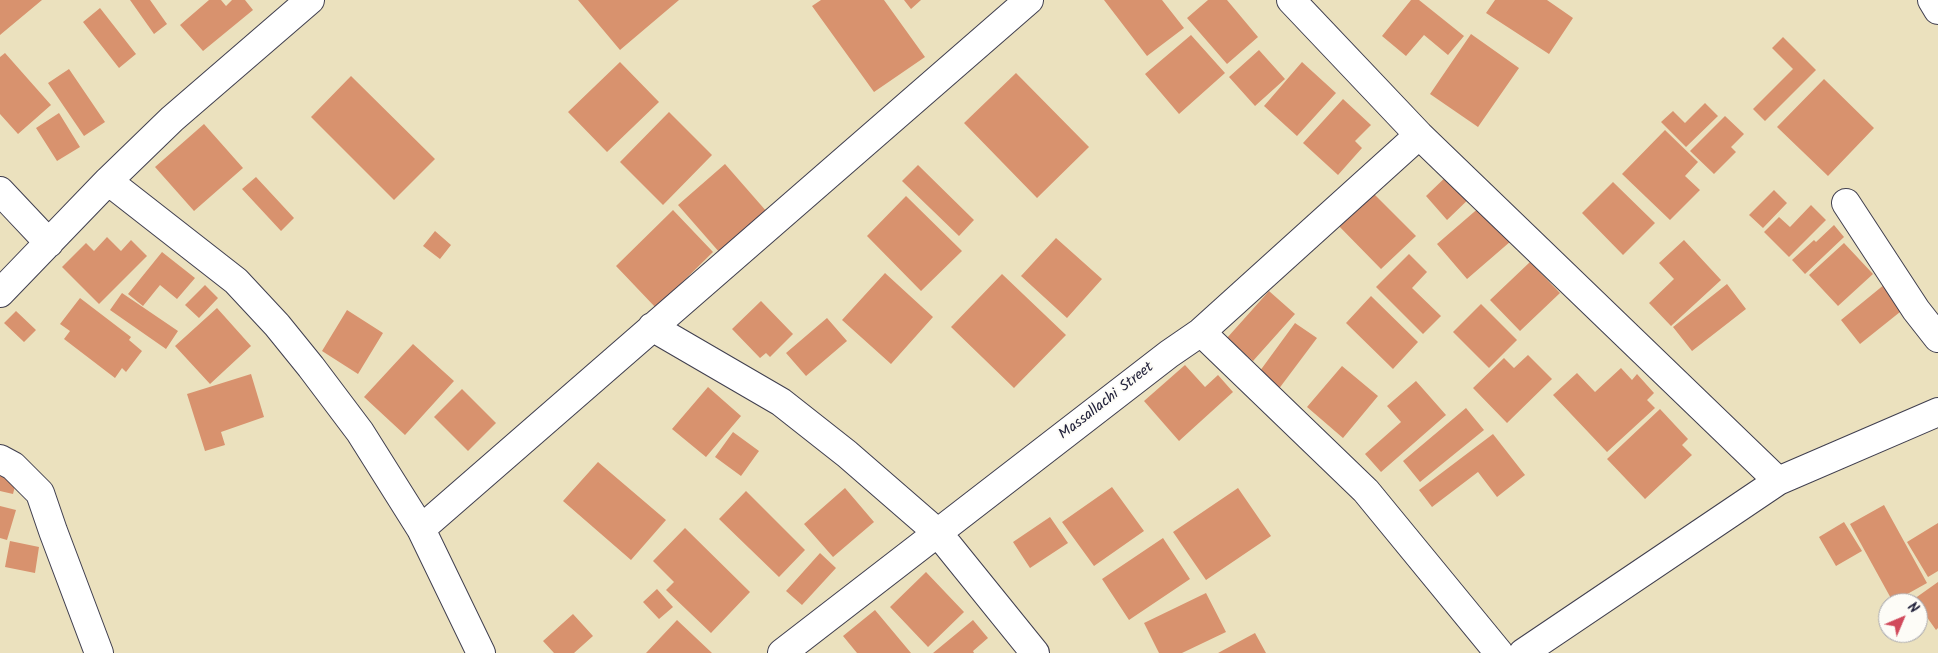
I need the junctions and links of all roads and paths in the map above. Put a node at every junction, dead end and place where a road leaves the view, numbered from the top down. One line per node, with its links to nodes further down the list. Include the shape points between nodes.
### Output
1 (1029, 0): 12 (street)
2 (1291, 0): 6 (street)
3 (1932, 0): 5 (street)
4 (298, 4): 7 (street)
5 (1938, 10)
6 (1419, 135): 13 (street, Massallachi Street); 17 (street)
7 (108, 181): 10 (street); 18 (street, via 236,281 277,325 360,432)
8 (0, 191): 10 (street)
9 (1846, 203): 14 (street)
10 (50, 243): 11 (street)
11 (0, 293)
12 (652, 328): 18 (street); 19 (street, via 782,402)
13 (1201, 332): 19 (street, Massallachi Street); 24 (street, via 1366,491)
14 (1938, 338)
15 (1938, 412): 17 (street)
16 (0, 459): 20 (street, via 14,466 40,493)
17 (1778, 481): 25 (street)
18 (421, 529): 21 (street)
19 (938, 533): 22 (street, Massallachi Street); 23 (street)
20 (99, 653)
21 (481, 653)
22 (782, 653)
23 (1035, 653)
24 (1499, 653)
25 (1523, 653)

